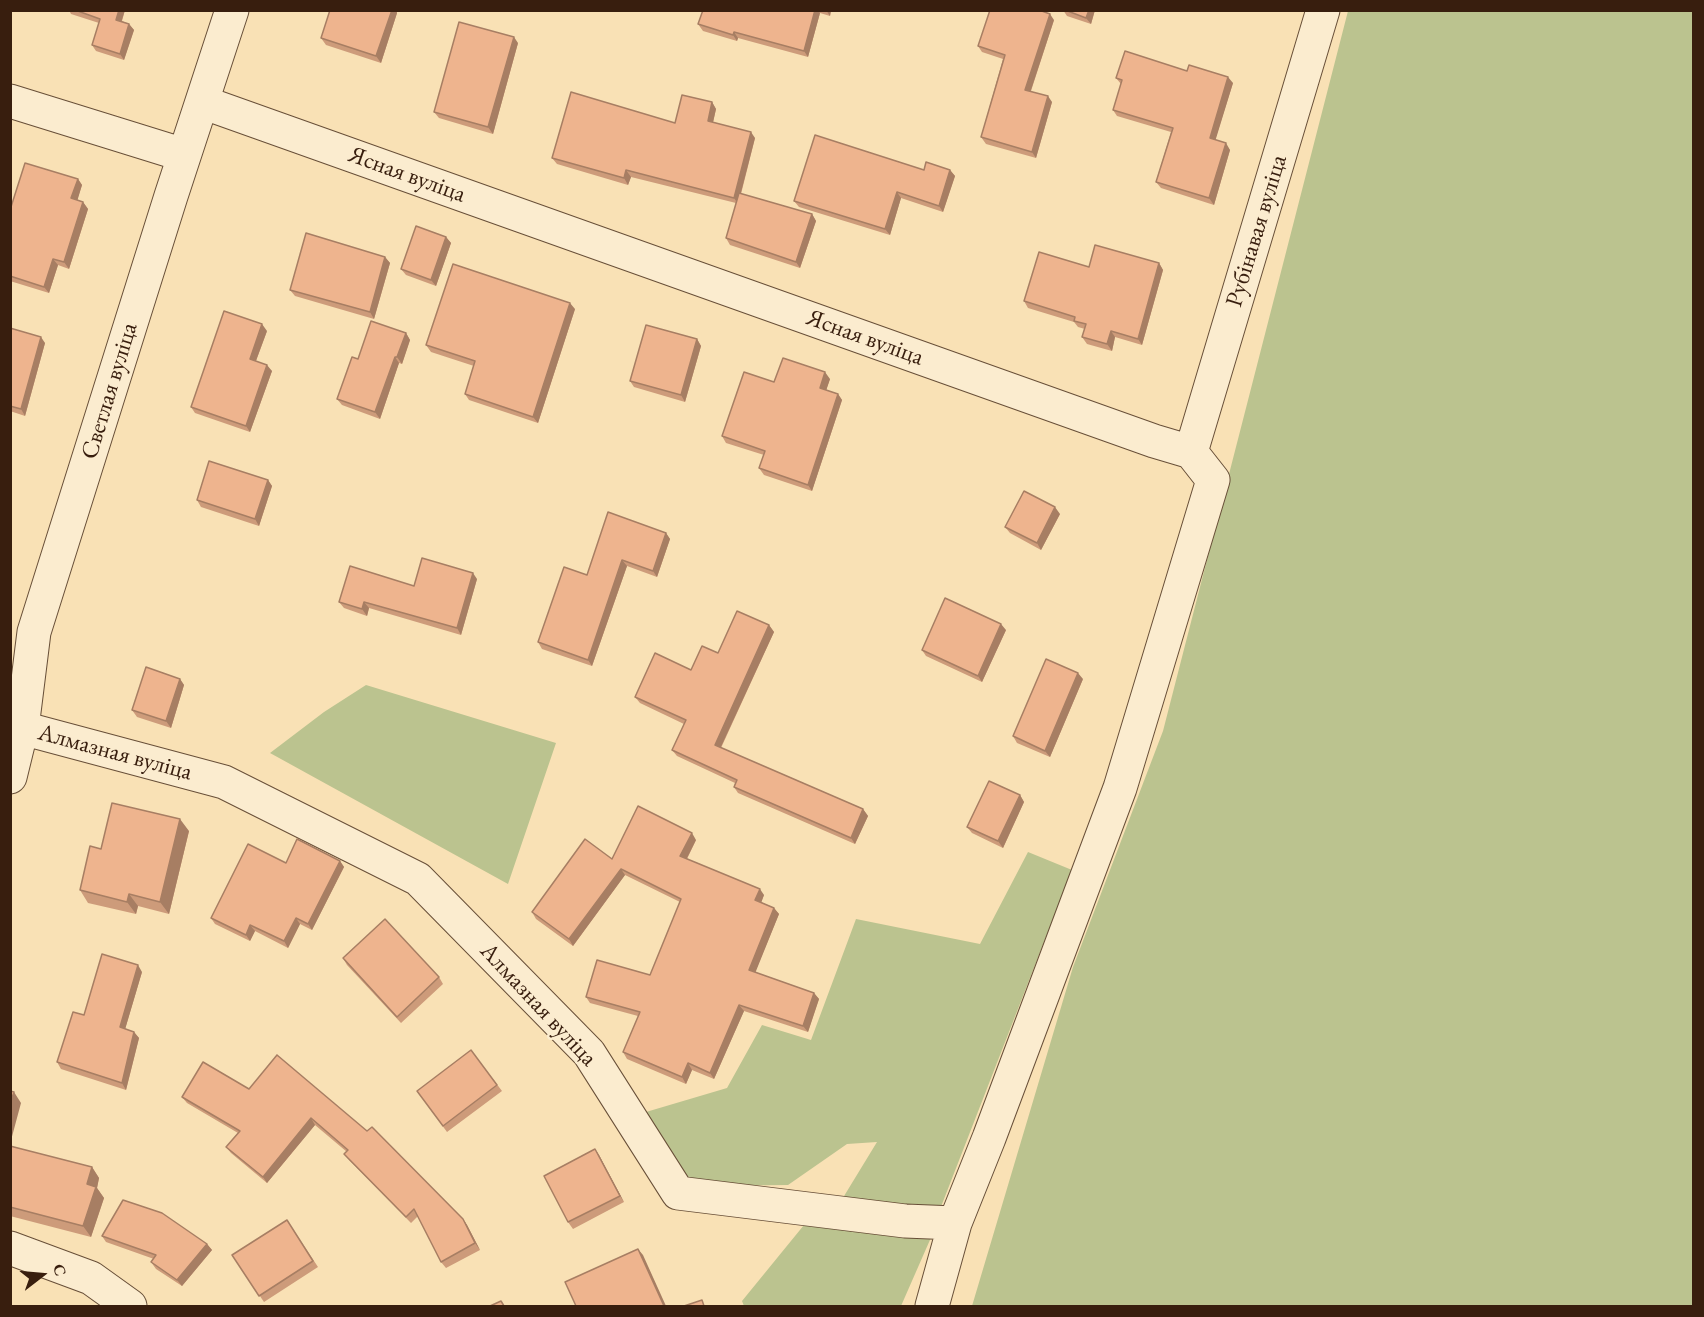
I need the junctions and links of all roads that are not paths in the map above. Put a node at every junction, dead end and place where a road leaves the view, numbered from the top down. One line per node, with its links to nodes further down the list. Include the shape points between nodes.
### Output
1 (232, 10): 4 (street, Светлая вуліца)
2 (1323, 10): 6 (street, Рубінавая вуліца)
3 (10, 101): 5 (street)
4 (202, 102): 5 (street, Светлая вуліца); 6 (street, Ясная вуліца)
5 (184, 155): 7 (street, Светлая вуліца)
6 (1191, 452): 10 (street, via 1213,480 1120,788)
7 (19, 679): 8 (street, Светлая вуліца)
8 (22, 728): 9 (street, Светлая вуліца); 10 (street, Алмазная вуліца, via 224,782 418,879 589,1053 678,1193 905,1221)
9 (10, 777)
10 (955, 1223): 13 (street)
11 (10, 1248): 12 (street, via 91,1278)
12 (130, 1306)
13 (932, 1306)

